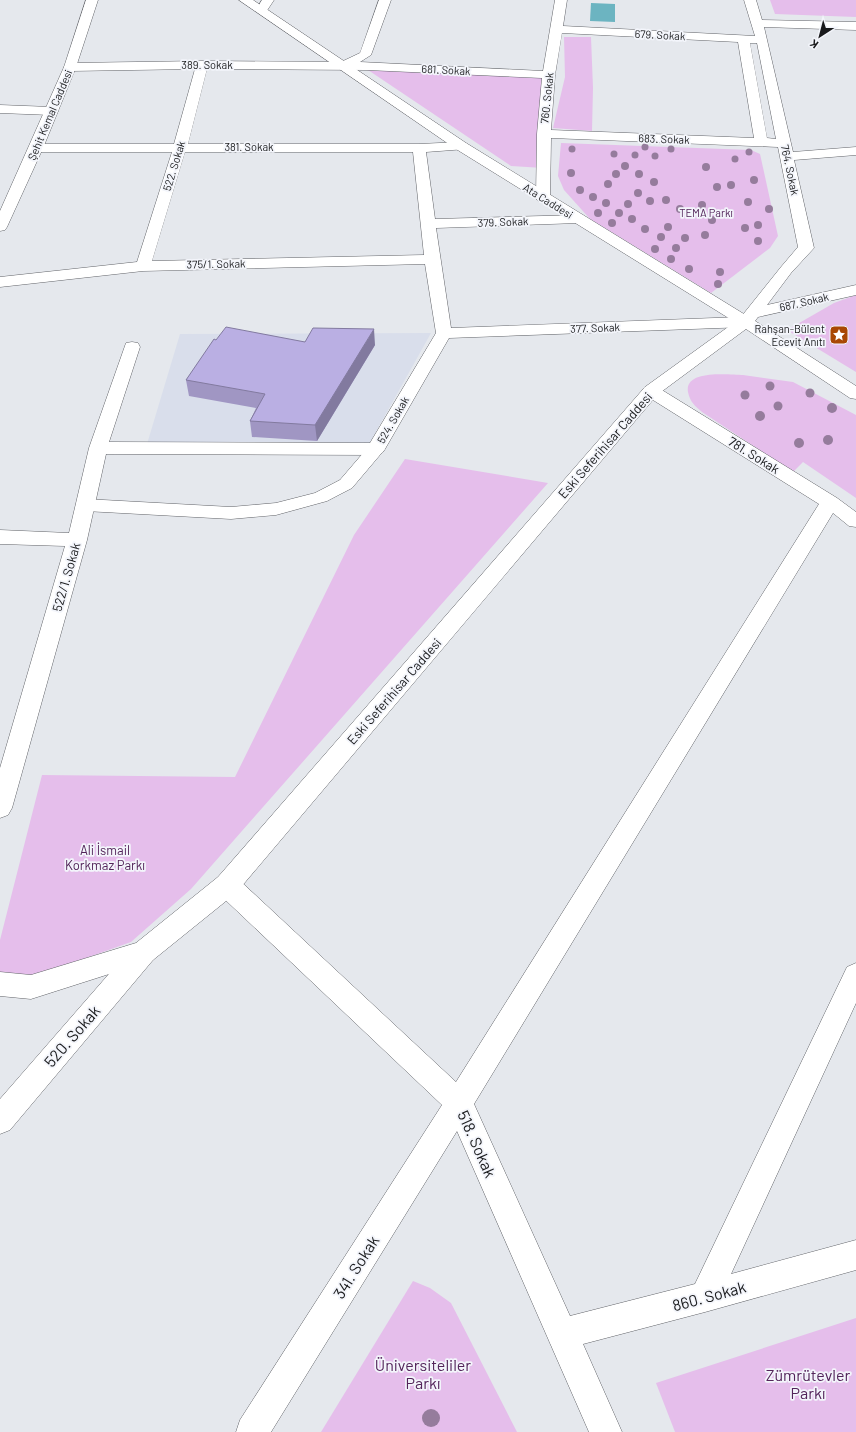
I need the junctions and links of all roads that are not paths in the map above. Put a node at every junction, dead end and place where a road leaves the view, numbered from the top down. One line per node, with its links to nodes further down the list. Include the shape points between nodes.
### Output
1 (92, 0): 14 (street, Şehit Kemal Caddesi)
2 (245, 0): 6 (street, Ata Caddesi)
3 (385, 0): 13 (street, via 366,55)
4 (561, 0): 9 (street, 760. Sokak)
5 (750, 0): 7 (street, 764. Sokak)
6 (265, 5): 13 (street, Ata Caddesi)
7 (757, 23): 8 (street); 11 (street, 764. Sokak)
8 (856, 26)
9 (557, 29): 10 (street, 679. Sokak); 15 (street, 760. Sokak)
10 (743, 39): 11 (street, 679. Sokak); 19 (street, 764. Sokak)
11 (762, 40): 20 (street, 764. Sokak)
12 (202, 65): 13 (street, 389. Sokak); 14 (street, 389. Sokak); 22 (street, 522. Sokak)
13 (343, 66): 15 (street, 681. Sokak); 21 (street, Ata Caddesi)
14 (70, 67): 17 (street, Şehit Kemal Caddesi)
15 (549, 75): 18 (street, 760. Sokak)
16 (0, 110): 17 (street)
17 (52, 110): 23 (street, Şehit Kemal Caddesi)
18 (544, 134): 19 (street, 683. Sokak); 27 (street, 760. Sokak)
19 (761, 142): 20 (street, 683. Sokak)
20 (784, 143): 26 (street, 764. Sokak)
21 (461, 146): 24 (street, 381. Sokak); 27 (street, Ata Caddesi)
22 (180, 147): 23 (street, 381. Sokak); 24 (street, 381. Sokak); 32 (street, 522. Sokak)
23 (36, 148): 30 (street, Şehit Kemal Caddesi)
24 (419, 148): 29 (street)
25 (856, 151): 26 (street)
26 (787, 157): 35 (street, 764. Sokak, via 806,248)
27 (543, 198): 28 (street, Ata Caddesi)
28 (578, 219): 29 (street, 379. Sokak); 35 (street, Ata Caddesi)
29 (429, 224): 31 (street)
30 (0, 227)
31 (432, 259): 32 (street, 375/1. Sokak); 36 (street)
32 (143, 266): 33 (street, 375/1. Sokak)
33 (0, 282)
34 (856, 290): 35 (street, 687. Sokak)
35 (749, 318): 36 (street, 377. Sokak); 38 (street, Eski Seferihisar Caddesi); 39 (street, Ata Caddesi)
36 (444, 333): 41 (street, 524. Sokak)
37 (132, 347): 40 (street, 522/1. Sokak)
38 (651, 391): 42 (street, 781. Sokak); 49 (street, Eski Seferihisar Caddesi)
39 (856, 394)
40 (98, 448): 41 (street, 524. Sokak); 43 (street, 522/1. Sokak)
41 (376, 449): 43 (lane, via 346,484 321,497 276,509 231,513)
42 (830, 502): 44 (street, 781. Sokak); 53 (street, 341. Sokak)
43 (85, 505): 46 (street, 522/1. Sokak)
44 (856, 521)
45 (0, 537): 46 (street)
46 (77, 540): 47 (street, 522/1. Sokak)
47 (4, 781): 48 (street, 522/1. Sokak)
48 (0, 808)
49 (227, 885): 50 (street, Eski Seferihisar Caddesi); 53 (street, 518. Sokak)
50 (144, 952): 52 (street, Eski Seferihisar Caddesi, via 31,986); 54 (street, 520. Sokak)
51 (856, 975): 56 (street)
52 (0, 984)
53 (459, 1103): 57 (street, 518. Sokak); 58 (street, 341. Sokak)
54 (0, 1120)
55 (856, 1255): 56 (street, 860. Sokak)
56 (705, 1297): 57 (street, 860. Sokak)
57 (562, 1334): 59 (street, 518. Sokak)
58 (252, 1432)
59 (606, 1432)

